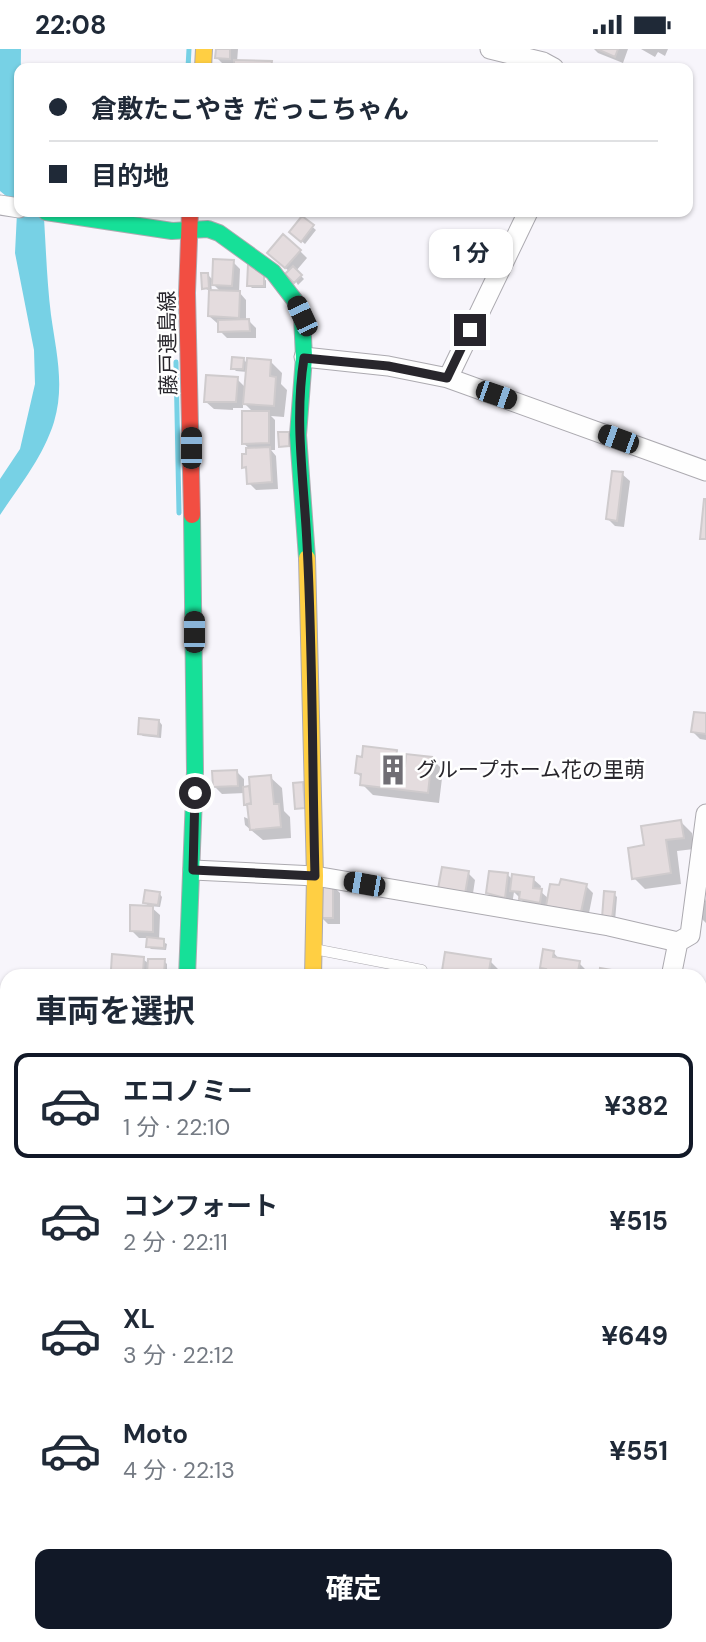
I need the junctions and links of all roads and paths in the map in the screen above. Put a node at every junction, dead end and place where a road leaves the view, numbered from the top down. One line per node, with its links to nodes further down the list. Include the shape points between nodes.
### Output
1 (490, 49): 2 (street)
2 (545, 63)
3 (82, 217): 6 (street)
4 (188, 217): 6 (street, 藤戸連島線)
5 (526, 217): 8 (street)
6 (181, 231): 7 (street, via 219,233 273,272 302,316); 11 (street, 藤戸連島線, via 191,427)
7 (304, 358): 8 (street, via 388,366); 12 (street, via 298,435 308,555)
8 (447, 378): 9 (street)
9 (706, 471)
10 (706, 814): 13 (street, via 690,935)
11 (193, 870): 12 (street); 15 (street, 藤戸連島線)
12 (315, 876): 13 (street); 14 (street)
13 (678, 941): 18 (street)
14 (313, 949): 16 (street); 17 (lane)
15 (187, 969)
16 (313, 969)
17 (417, 969)
18 (673, 969)

